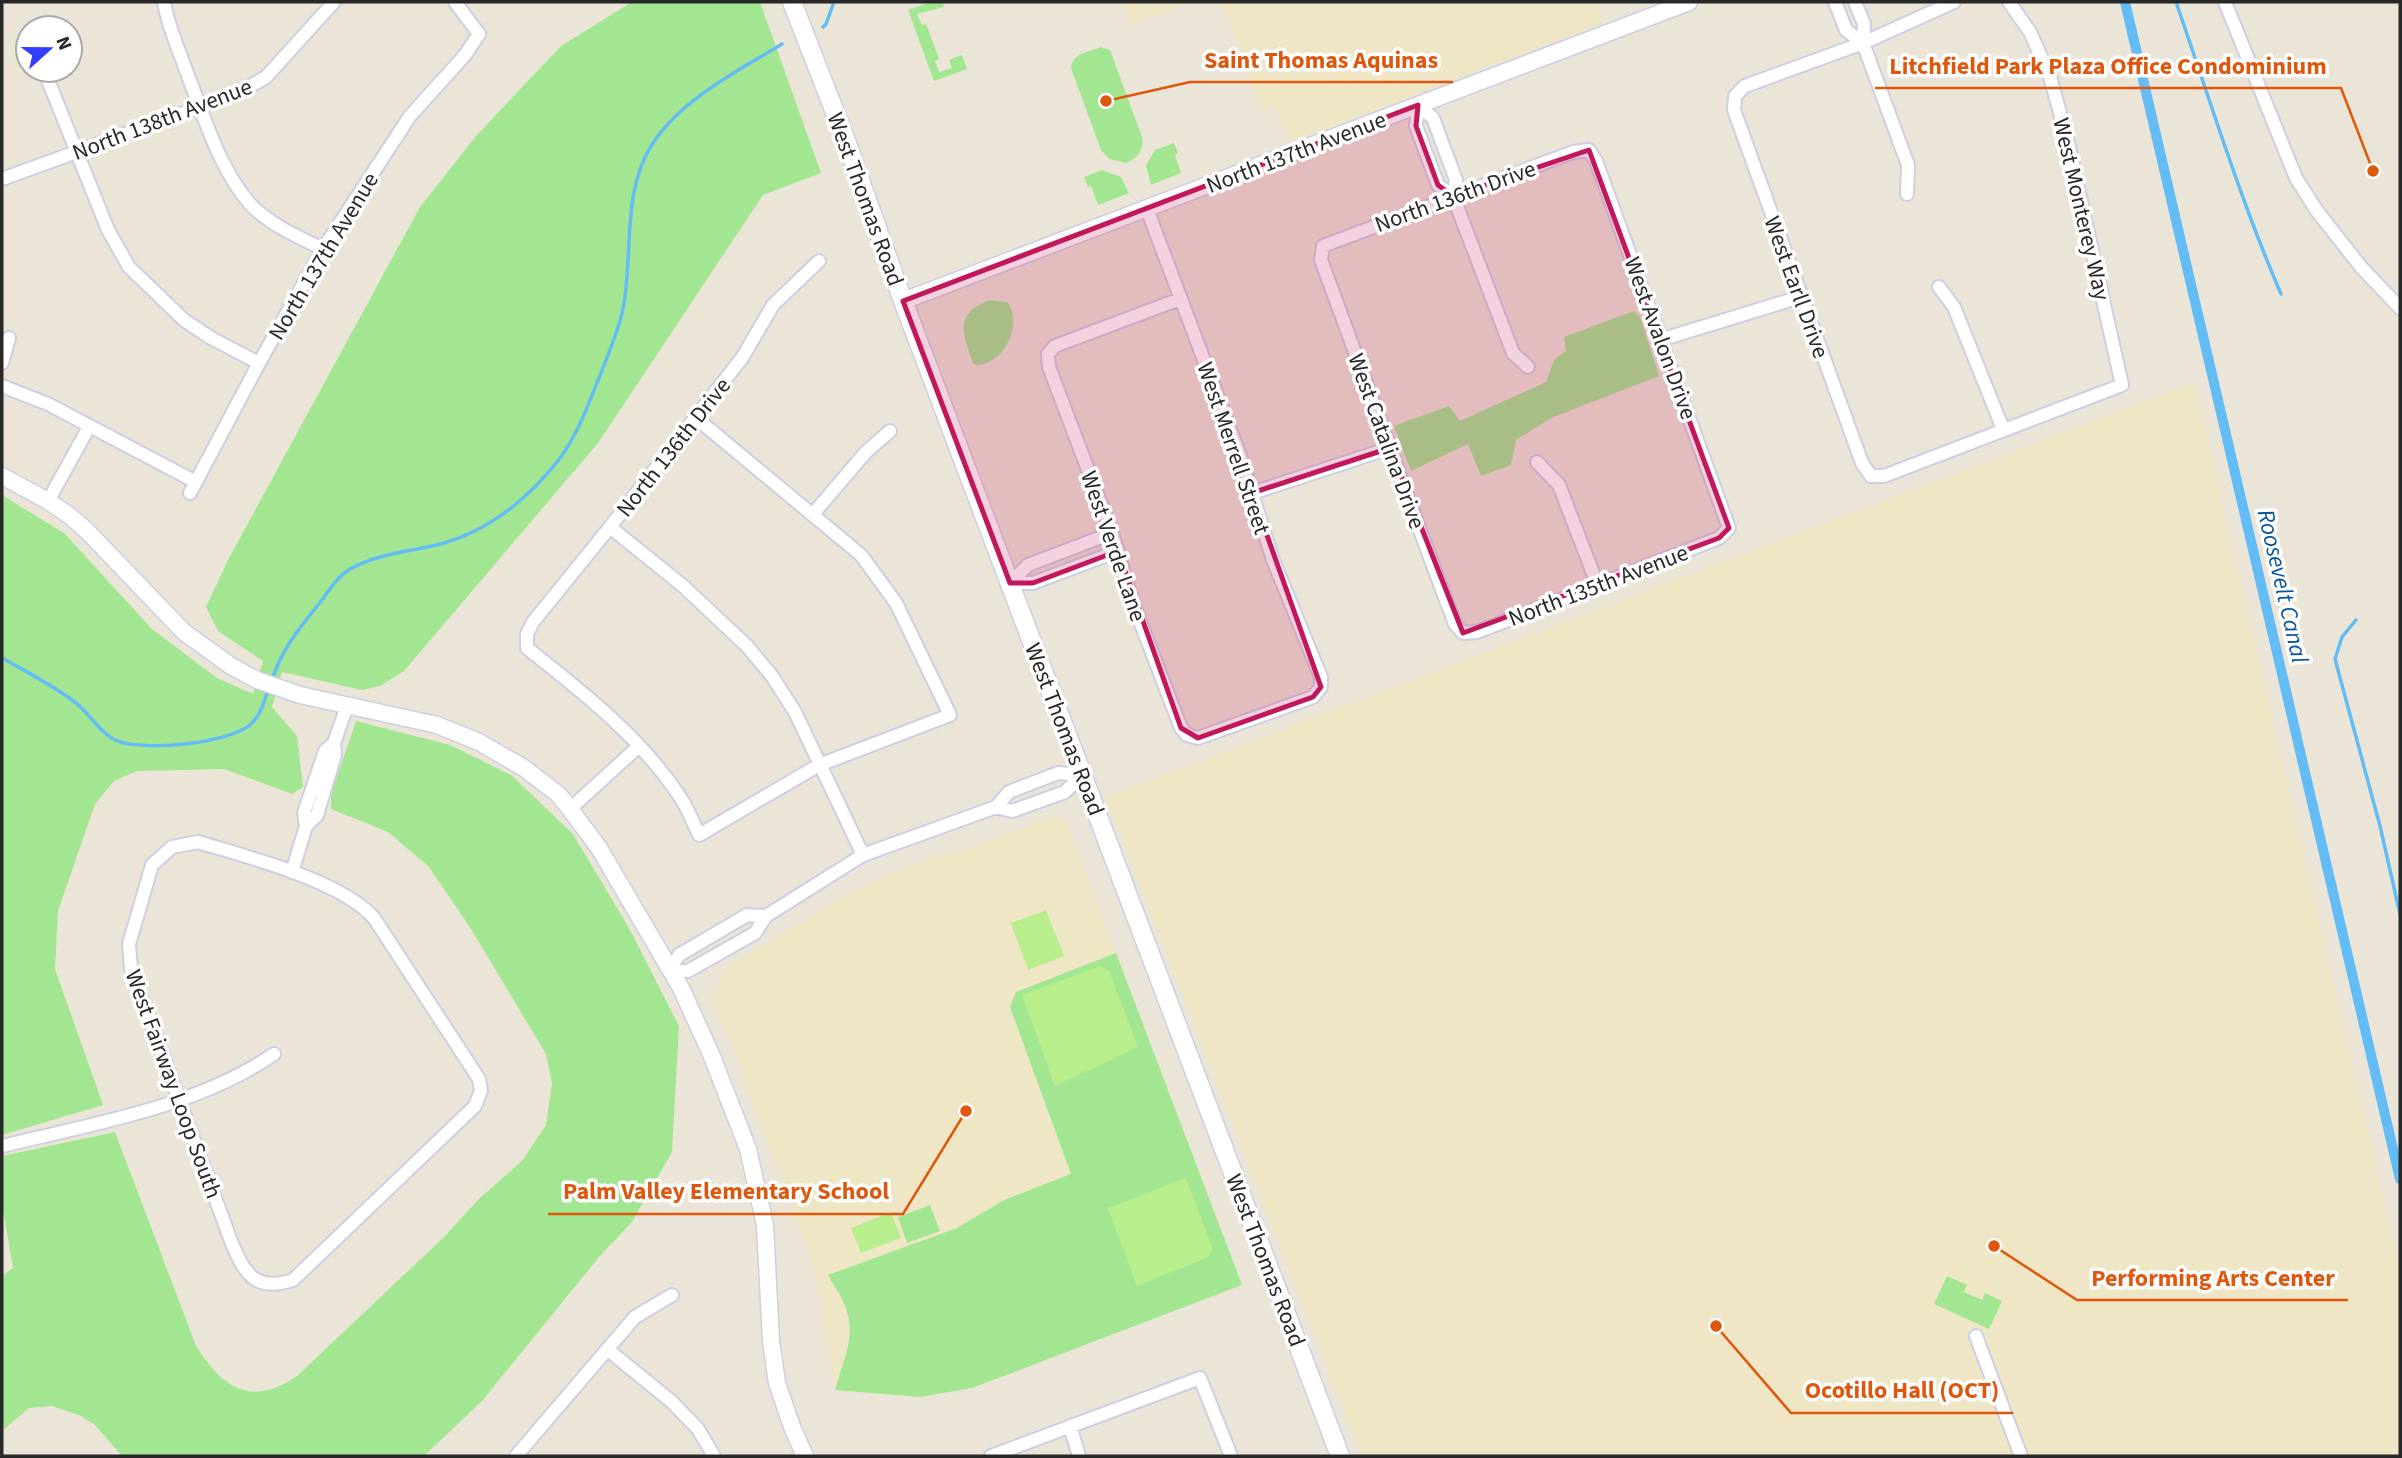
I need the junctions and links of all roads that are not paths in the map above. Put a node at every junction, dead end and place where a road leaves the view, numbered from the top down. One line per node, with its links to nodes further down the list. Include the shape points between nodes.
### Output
1 (164, 2): 14 (street)
2 (334, 2): 14 (street, North 138th Avenue, via 266,77)
3 (455, 2): 22 (street, North 137th Avenue, via 479,34 410,116)
4 (792, 2): 27 (main road, West Thomas Road)
5 (1689, 2): 13 (street, North 137th Avenue)
6 (1835, 2): 11 (street, via 1846,30)
7 (1855, 2): 11 (street, via 1864,24)
8 (1954, 2): 11 (street)
9 (2009, 2): 37 (street, West Monterey Way, via 2030,32 2050,78 2122,384)
10 (2225, 2): 28 (street, via 2296,178 2361,267)
11 (1863, 43): 18 (street, via 1908,165); 25 (street, West Earll Drive, via 1745,86 1735,96 1734,110)
12 (49, 84): 16 (street)
13 (1418, 105): 19 (street, via 1433,118 1456,180); 19 (street, via 1416,126 1438,186); 20 (street, North 137th Avenue)
14 (200, 107): 16 (street, North 138th Avenue); 22 (street, via 226,169 251,204 284,231)
15 (1589, 150): 19 (street, North 136th Drive); 30 (street, West Avalon Drive)
16 (76, 153): 17 (street, North 138th Avenue); 32 (street, via 108,230 130,267 184,320)
17 (2, 179)
18 (1907, 194)
19 (1453, 196): 21 (street, North 136th Drive); 33 (street, via 1513,353)
20 (1147, 209): 26 (street, West Merrell Street); 27 (street, North 137th Avenue)
21 (1323, 246): 39 (street, West Catalina Drive, via 1321,260)
22 (323, 249): 32 (street, North 137th Avenue)
23 (818, 261): 35 (street, North 136th Drive, via 773,305 742,358)
24 (1939, 288): 37 (street, via 1954,307)
25 (1800, 297): 30 (street); 37 (street, West Earll Drive, via 1861,463 1871,476 1884,476)
26 (1180, 299): 42 (street, West Merrell Street); 47 (street, West Verde Lane, via 1055,346 1048,354 1049,368)
27 (903, 301): 49 (main road, West Thomas Road)
28 (2400, 308)
29 (9, 338): 31 (street)
30 (1660, 340): 46 (street, West Avalon Drive)
31 (2, 363)
32 (259, 363): 36 (street, North 137th Avenue, via 193,488)
33 (1528, 367)
34 (2, 386): 36 (street)
35 (696, 418): 44 (street); 45 (street, North 136th Drive)
36 (89, 426): 43 (street)
37 (2003, 429)
38 (890, 431): 44 (street)
39 (1390, 448): 42 (street); 51 (street, West Catalina Drive, via 1455,624)
40 (1537, 462): 50 (street, via 1559,485)
41 (2, 476): 43 (street)
42 (1252, 493): 53 (street, West Merrell Street, via 1321,687 1313,697 1204,737)
43 (48, 501): 52 (street, via 88,532 184,632 230,666 282,689)
44 (813, 514): 55 (street, via 861,555 896,603 950,715)
45 (610, 527): 54 (street, North 136th Drive, via 533,622 527,648 600,707); 55 (street, via 684,586 747,646 795,712)
46 (1728, 528): 50 (street, North 135th Avenue, via 1719,538)
47 (1112, 533): 48 (street, West Verde Lane); 49 (street, via 1028,565)
48 (1118, 551): 49 (street, via 1033,583); 53 (street, West Verde Lane, via 1133,603)
49 (1010, 583): 56 (main road, West Thomas Road)
50 (1598, 586): 51 (street, North 135th Avenue, via 1477,632)
51 (1463, 633)
52 (347, 706): 58 (street, via 437,725 479,742 524,768); 60 (street, via 334,744 325,751 320,785 304,813 306,825)
53 (1186, 735)
54 (639, 746): 55 (street, via 681,797 699,835); 58 (street)
55 (819, 765): 59 (street)
56 (1082, 775): 57 (street, via 1058,773 1009,792); 57 (street, via 1065,792 1012,811); 76 (main road, West Thomas Road)
57 (996, 807): 59 (street)
58 (570, 808): 62 (street, via 599,848)
59 (863, 855): 61 (street)
60 (292, 872): 64 (street, West Fairway Loop South, via 198,842 172,847 152,866 129,944 131,969); 64 (street, West Fairway Loop South, via 348,897 374,918 479,1079 481,1091 475,1106 293,1280 278,1285 260,1283 244,1271)
61 (766, 916): 62 (street, via 747,915 679,955); 62 (street, via 755,933 688,971)
62 (669, 970): 72 (street, via 711,1054 748,1149 765,1225 777,1383)
63 (274, 1054): 64 (street, via 249,1071)
64 (178, 1101): 65 (street)
65 (2, 1146)
66 (672, 1295): 68 (street, via 635,1317)
67 (1976, 1336): 77 (street)
68 (607, 1349): 70 (street); 71 (street, via 672,1402 698,1429)
69 (1070, 1426): 73 (street); 74 (street); 75 (street, via 1200,1378)
70 (522, 1454)
71 (714, 1456)
72 (805, 1456)
73 (990, 1456)
74 (1079, 1456)
75 (1231, 1456)
76 (1340, 1456)
77 (2021, 1456)

